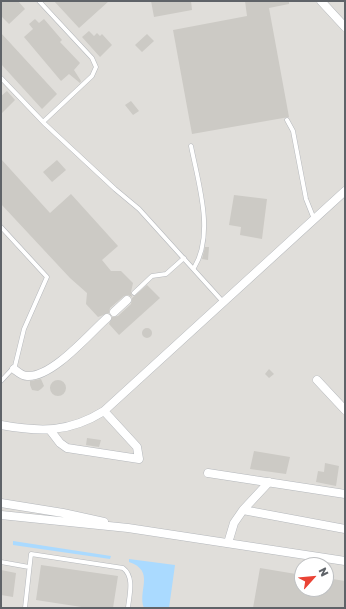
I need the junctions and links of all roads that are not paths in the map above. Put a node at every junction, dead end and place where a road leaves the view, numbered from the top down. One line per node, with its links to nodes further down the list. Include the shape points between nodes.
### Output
1 (39, 1): 6 (lane, via 92,58 96,67 92,76)
2 (321, 1): 3 (street)
3 (345, 27)
4 (1, 78): 6 (lane)
5 (287, 120): 9 (lane, via 292,128 306,199)
6 (43, 122): 11 (lane, via 140,209)
7 (191, 146): 12 (lane, via 205,219 198,260)
8 (345, 191): 9 (street)
9 (314, 220): 15 (street)
10 (1, 227): 18 (lane, via 47,277 24,329)
11 (184, 258): 12 (lane); 13 (lane, via 166,274 152,276)
12 (194, 268): 15 (lane)
13 (134, 293)
14 (127, 300): 16 (street)
15 (224, 302): 22 (street)
16 (114, 312)
17 (107, 318): 18 (street, via 46,371 25,376)
18 (14, 369): 20 (lane)
19 (317, 380): 21 (street)
20 (1, 381)
21 (345, 410)
22 (104, 411): 24 (street, via 74,426); 24 (street, via 137,447 139,459 67,448)
23 (1, 425): 24 (street)
24 (50, 430)
25 (208, 473): 26 (street)
26 (269, 482): 27 (street); 29 (street)
27 (345, 494)
28 (1, 504): 31 (street, via 63,513)
29 (243, 510): 32 (street); 33 (street, via 234,523)
30 (1, 515): 31 (street)
31 (128, 528): 33 (street)
32 (345, 529)
33 (228, 543): 34 (street)
34 (345, 561)
35 (1, 562): 36 (lane)
36 (29, 566): 37 (lane); 38 (lane, via 31,554 123,568 130,579)
37 (25, 608)
38 (128, 608)

